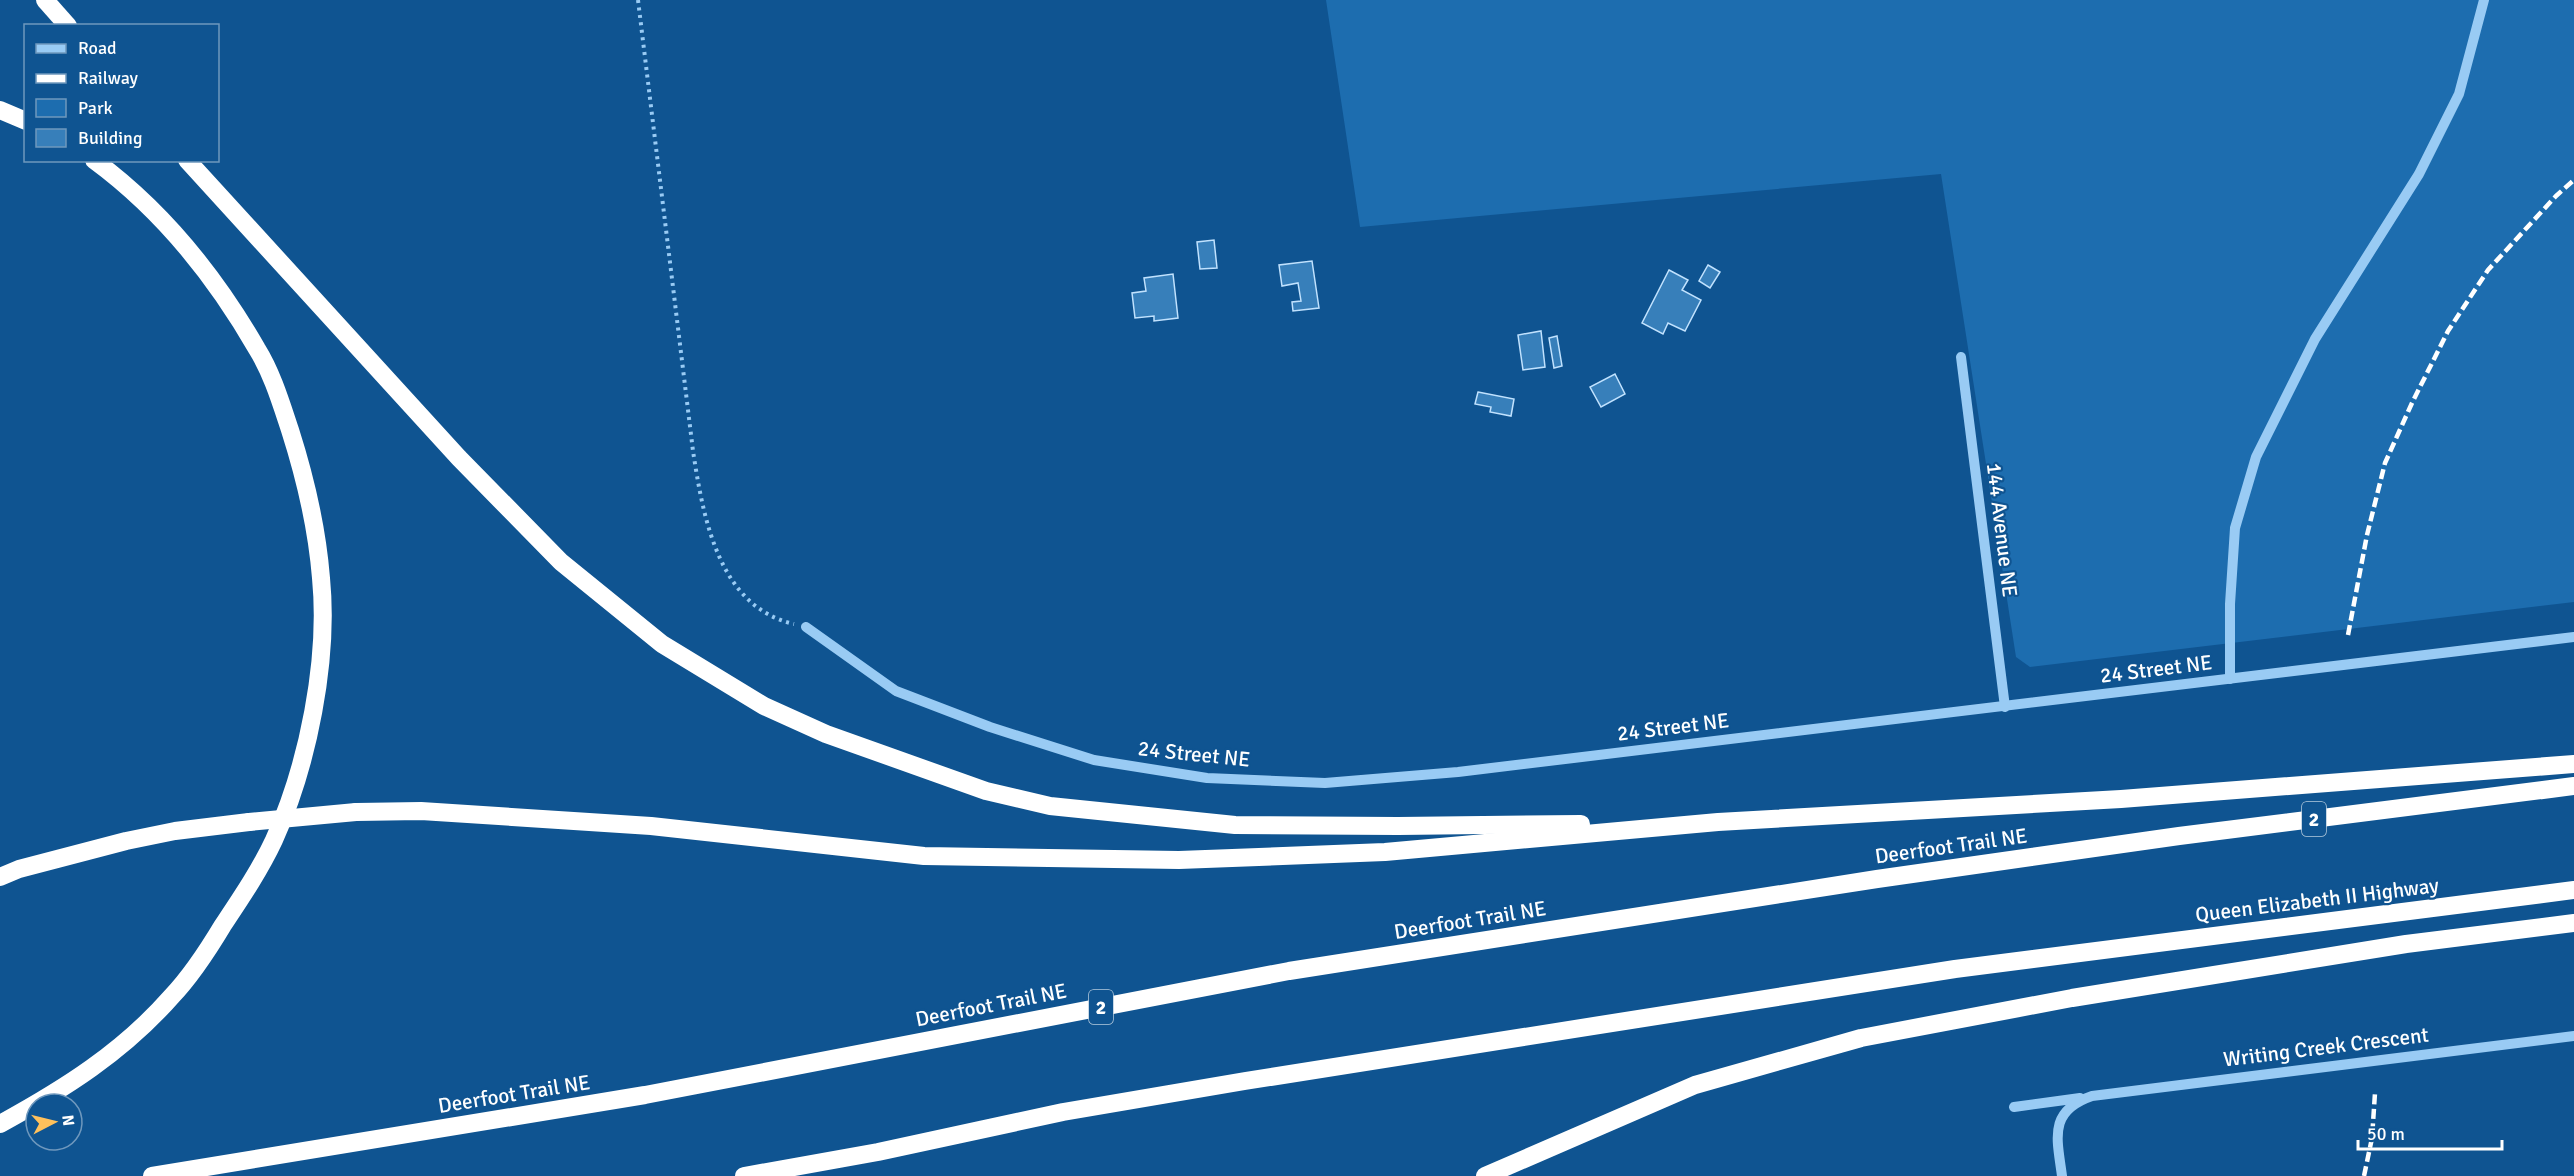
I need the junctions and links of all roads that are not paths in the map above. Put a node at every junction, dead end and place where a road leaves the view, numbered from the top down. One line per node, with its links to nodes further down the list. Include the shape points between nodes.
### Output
1 (45, 0): 3 (highway)
2 (2484, 0): 11 (street, via 2459,94 2419,174 2315,339 2256,457 2235,528)
3 (66, 24)
4 (0, 111): 5 (highway)
5 (24, 120)
6 (97, 162): 22 (highway, via 123,181 189,248 259,350 284,412 308,496 321,578 318,669 295,783 274,840 197,964 174,995 111,1054 73,1082)
7 (189, 162): 15 (highway, via 459,458 561,562 662,644 764,706 826,734 986,792 1050,806 1142,816 1247,825)
8 (1961, 357): 12 (street, 144 Avenue NE)
9 (807, 627): 12 (street, 24 Street NE, via 896,691 990,727 1094,760 1207,778 1325,783 1458,772)
10 (2574, 637): 11 (street, 24 Street NE)
11 (2230, 679): 12 (street, 24 Street NE)
12 (2005, 707)
13 (2574, 764): 15 (highway, via 2121,799)
14 (2574, 786): 23 (highway, Deerfoot Trail NE / 2, via 1877,879 1289,971 645,1095)
15 (1718, 822): 16 (highway, bridge, via 1385,852 1099,860 924,856 651,826 421,811 356,813 174,831)
16 (0, 877)
17 (2574, 890): 24 (highway, Queen Elizabeth II Highway, via 1954,969 1063,1112)
18 (2574, 923): 25 (highway, via 2208,975 1861,1038 1695,1085)
19 (2574, 1036): 20 (street, Writing Creek Crescent)
20 (2088, 1098): 21 (street, Writing Creek Crescent); 26 (street, via 2065,1110 2060,1121 2056,1134)
21 (2014, 1107)
22 (0, 1124)
23 (152, 1176)
24 (744, 1176)
25 (1485, 1176)
26 (2061, 1176)

